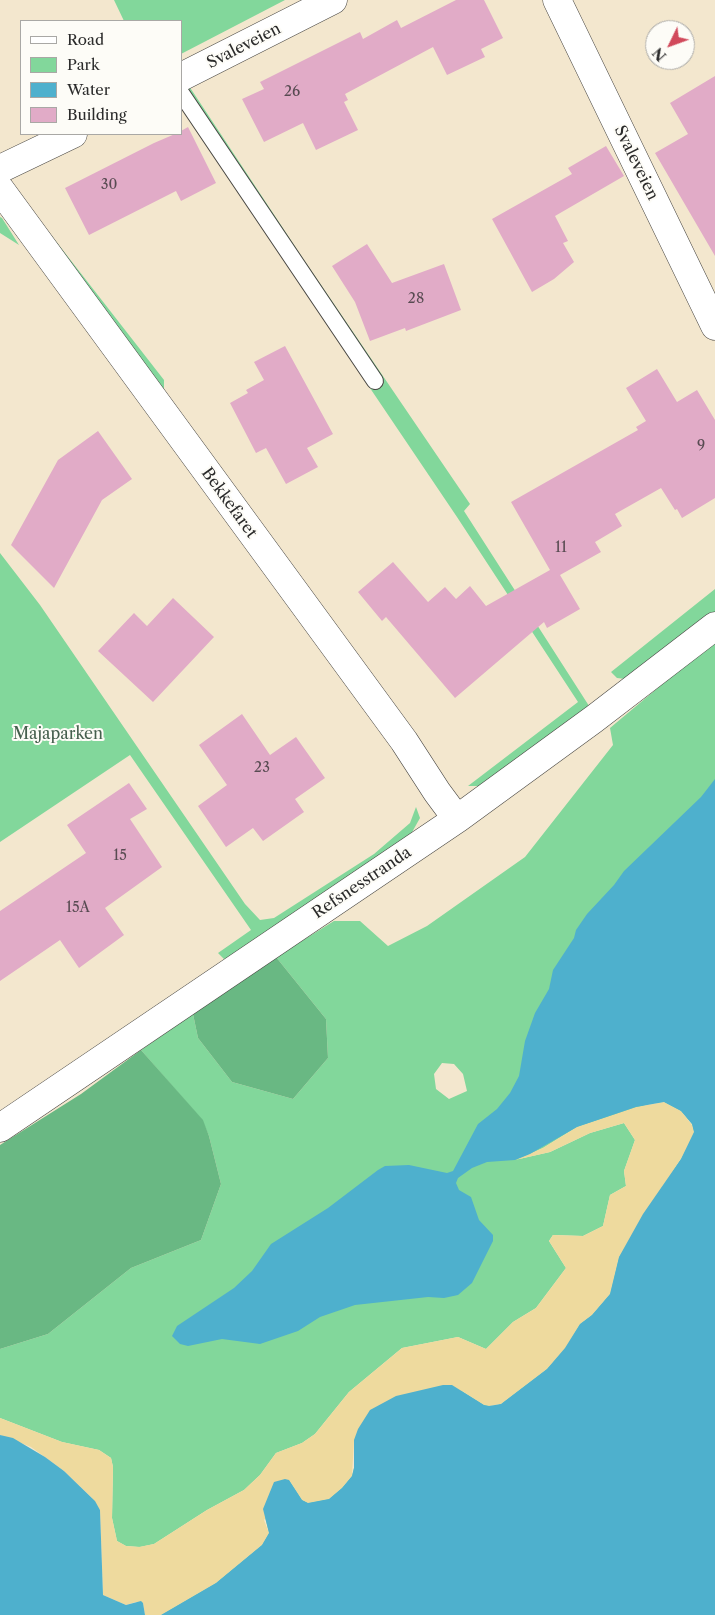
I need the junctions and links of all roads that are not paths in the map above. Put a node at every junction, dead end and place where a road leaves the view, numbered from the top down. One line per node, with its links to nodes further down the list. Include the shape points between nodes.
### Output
1 (558, 0): 8 (street, Svaleveien)
2 (329, 1): 3 (street, Svaleveien)
3 (182, 76)
4 (182, 94): 9 (lane)
5 (71, 135): 6 (street)
6 (0, 169)
7 (0, 189): 11 (street, Bekkefaret, via 404,741)
8 (715, 326)
9 (375, 381)
10 (715, 626): 11 (street, Refsnesstranda, via 602,714)
11 (457, 819): 12 (street, Refsnesstranda)
12 (0, 1128)

